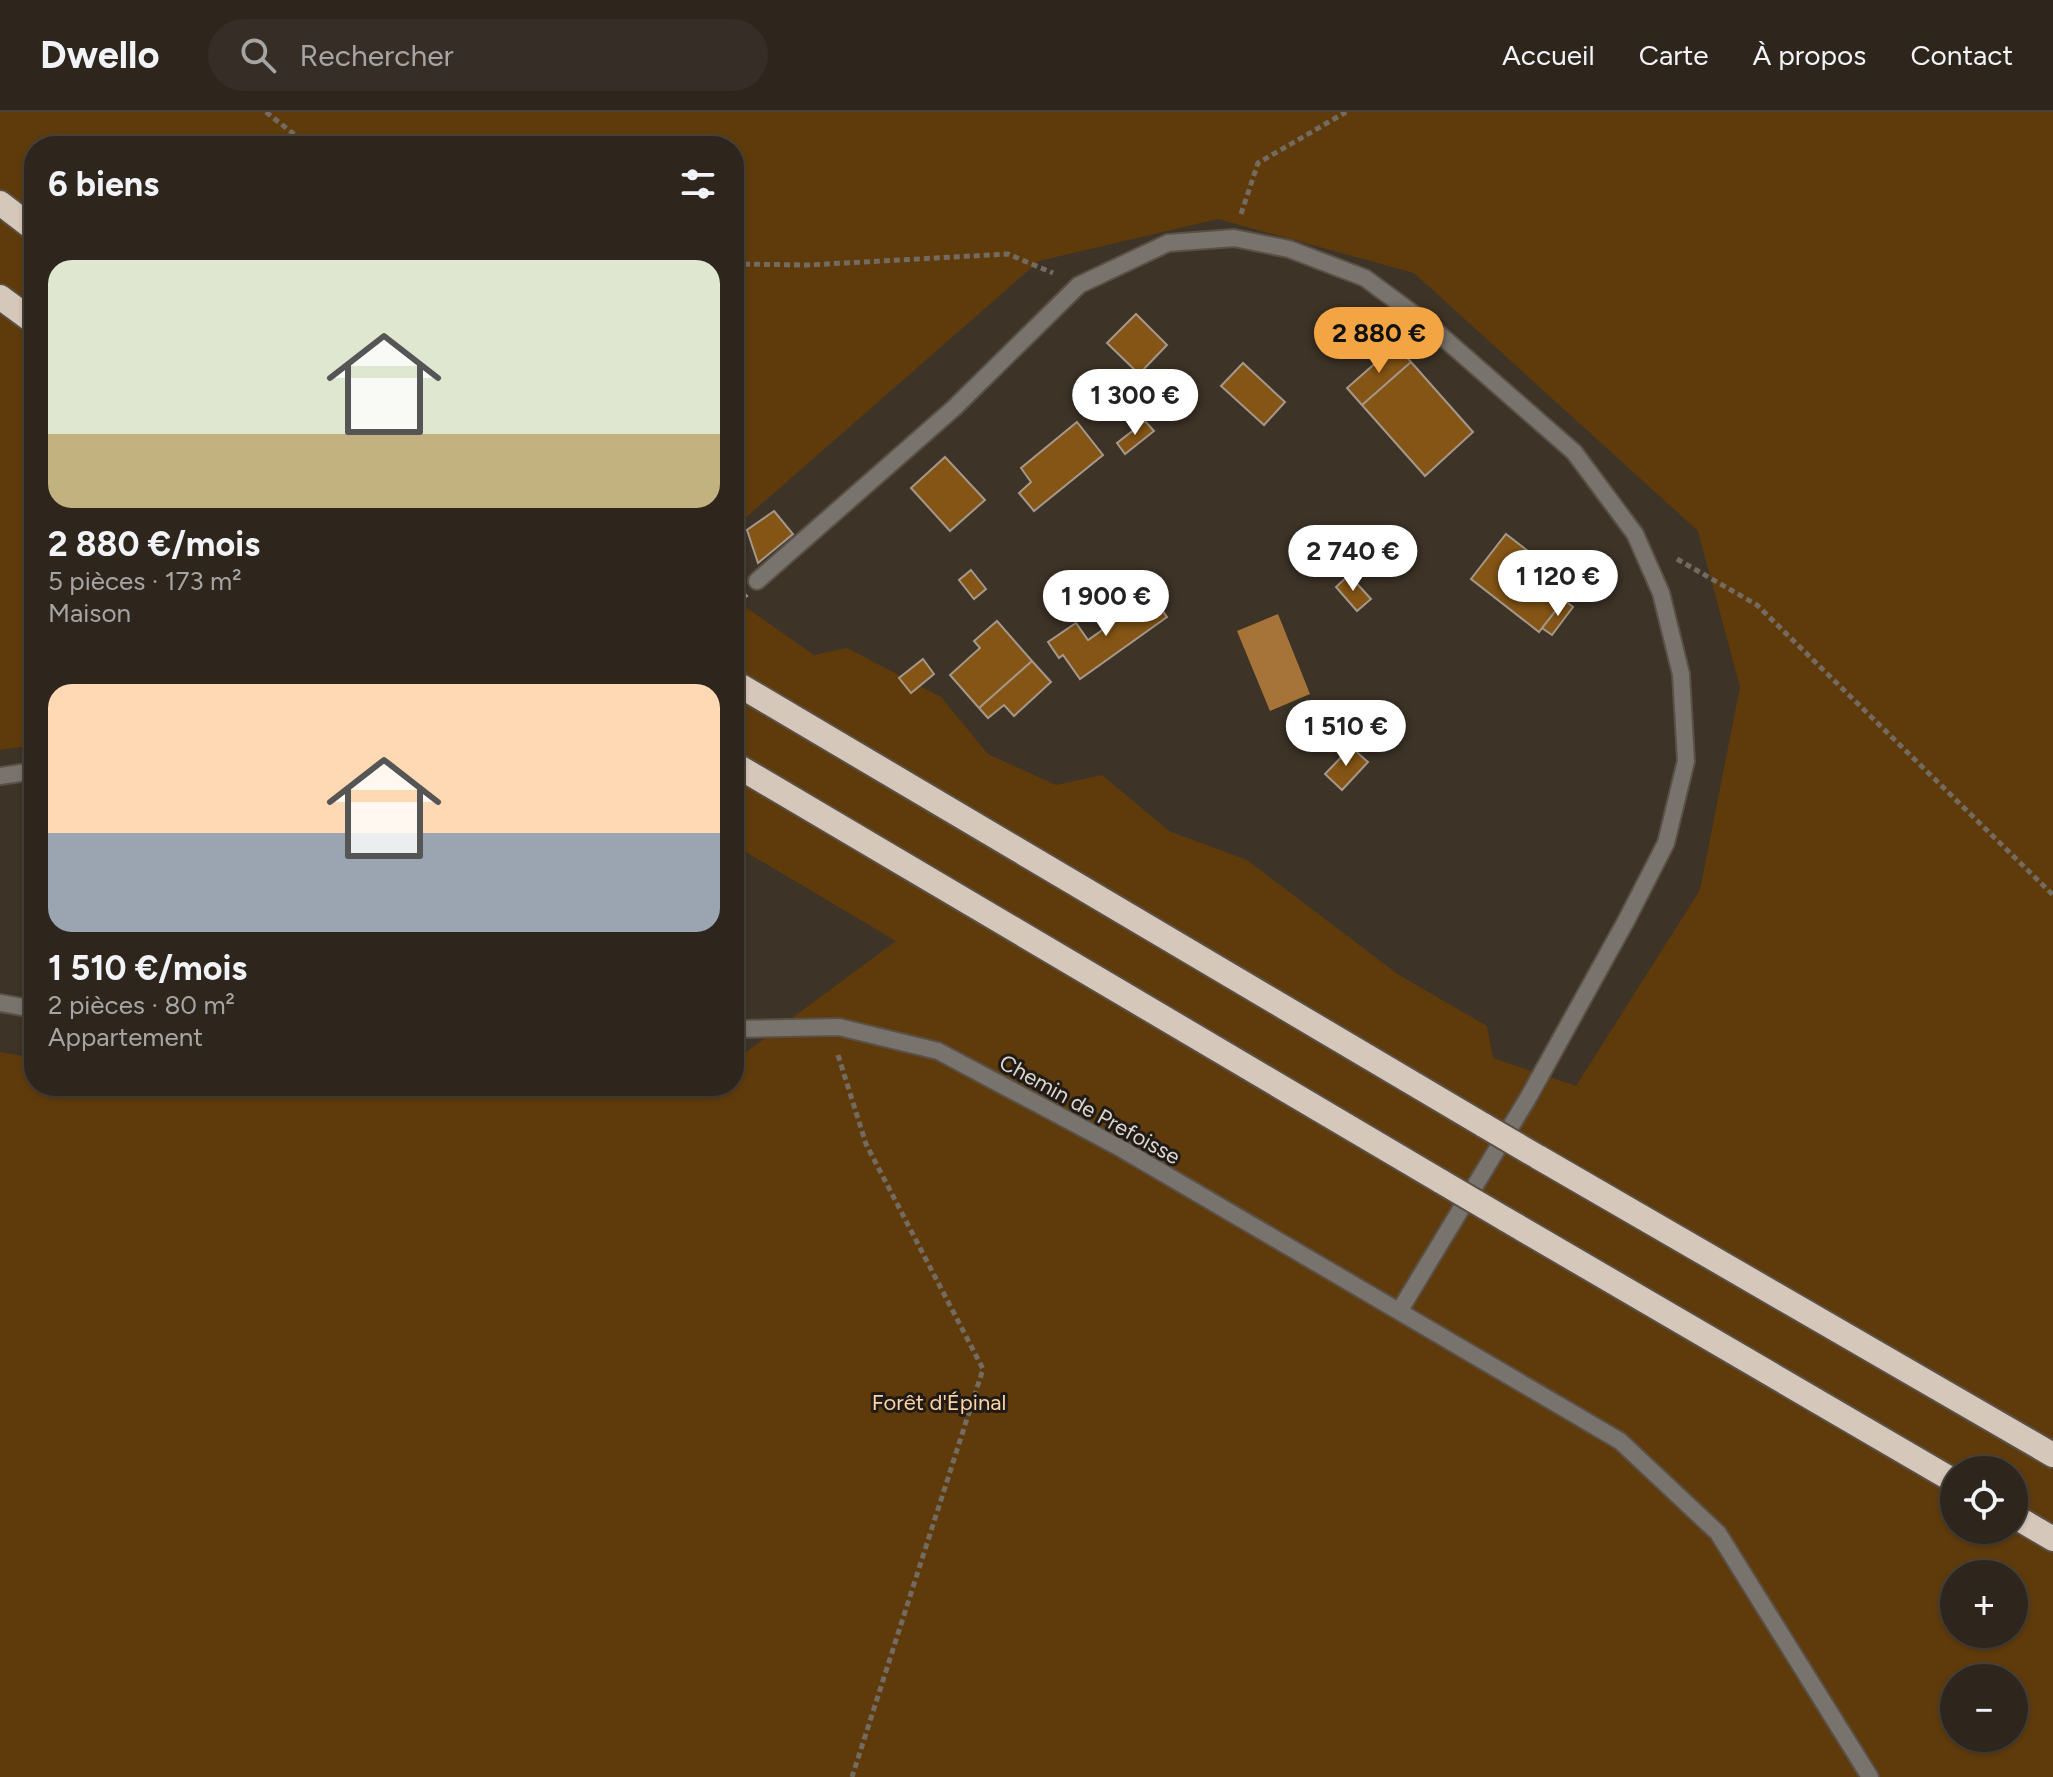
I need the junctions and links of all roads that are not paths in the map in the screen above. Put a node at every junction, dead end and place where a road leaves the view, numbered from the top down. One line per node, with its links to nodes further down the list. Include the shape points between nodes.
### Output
1 (0, 203): 2 (highway)
2 (24, 221)
3 (0, 297): 4 (highway)
4 (24, 315)
5 (757, 581): 13 (street, via 954,408 1079,285 1168,243 1234,238 1289,249 1365,278 1430,326 1574,452 1635,534 1661,593 1681,674 1686,761 1666,843 1528,1098)
6 (744, 688): 14 (highway, bridge)
7 (744, 770): 15 (highway, bridge)
8 (24, 772): 9 (street)
9 (0, 776)
10 (0, 1003): 11 (street)
11 (24, 1007)
12 (744, 1029): 13 (street, Chemin de Prefoisse, via 839,1027 938,1051 1122,1149)
13 (1400, 1310): 18 (street, Chemin de Prefoisse, via 1620,1441 1718,1533)
14 (2053, 1455)
15 (1940, 1473)
16 (2028, 1524): 17 (highway)
17 (2053, 1539)
18 (1870, 1777)

